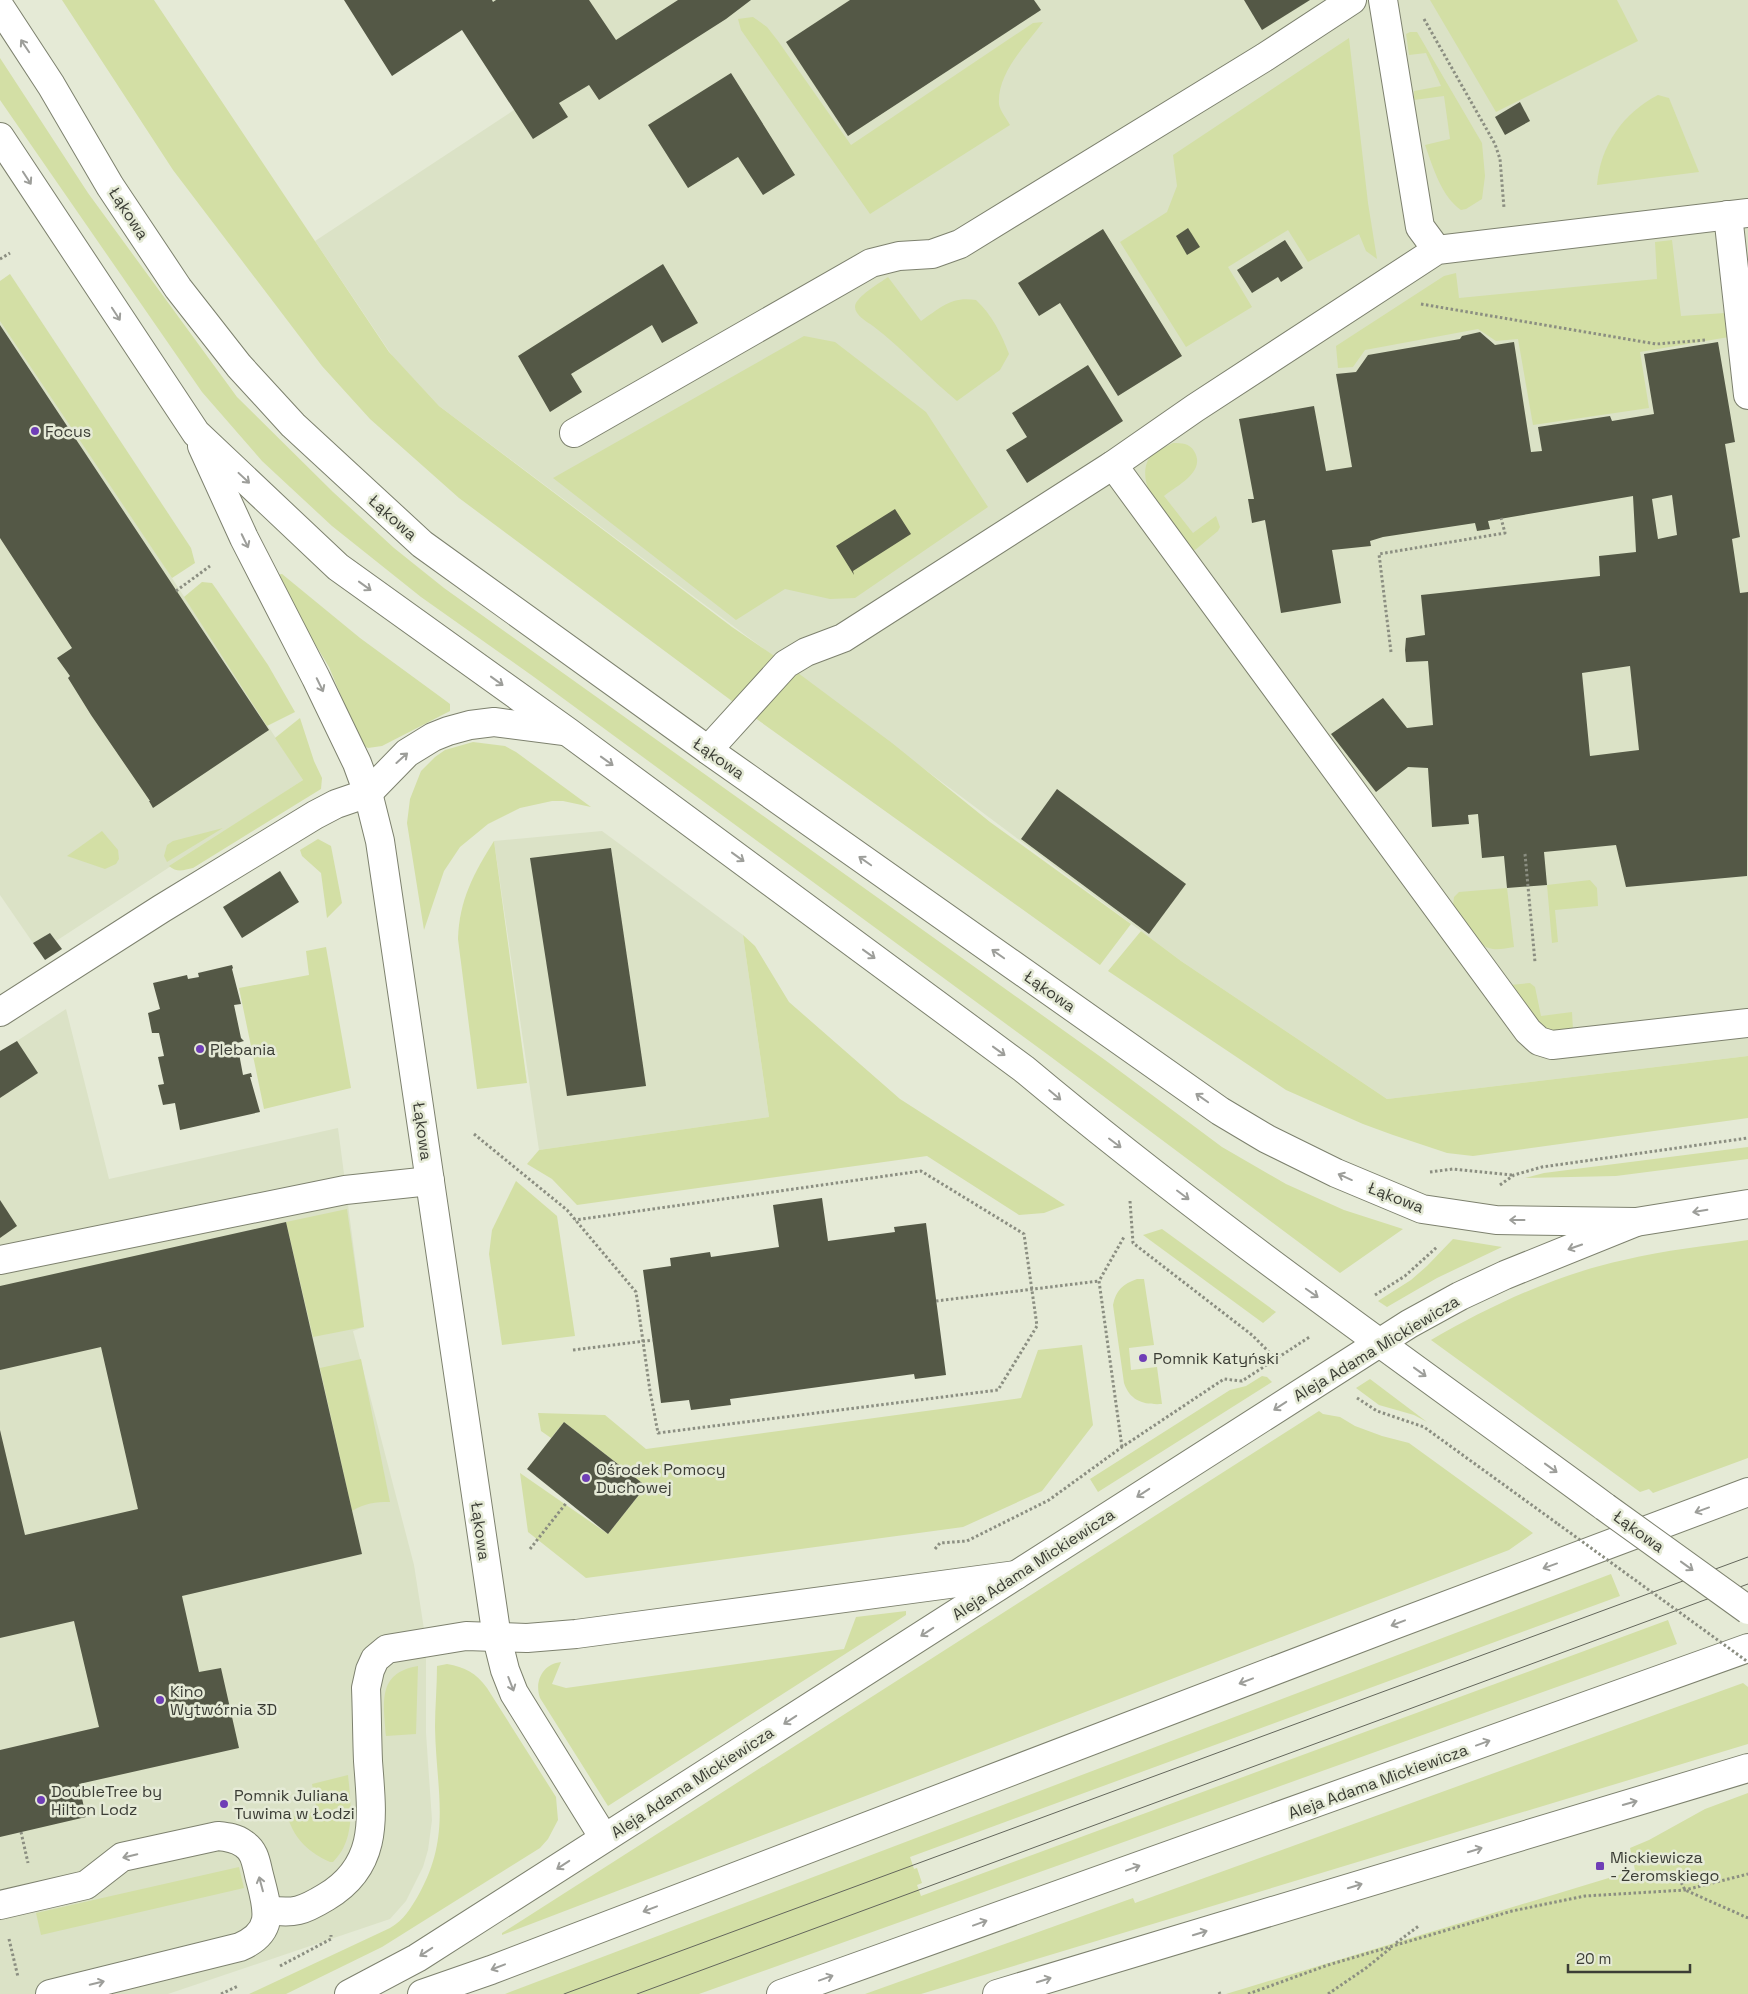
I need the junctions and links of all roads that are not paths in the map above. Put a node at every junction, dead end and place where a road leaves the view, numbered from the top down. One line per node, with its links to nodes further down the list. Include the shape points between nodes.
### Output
1 (1352, 0): 9 (street, via 960,244 932,254 899,256 871,263)
2 (1383, 0): 6 (street, via 1420,227)
3 (0, 7): 12 (street, Łąkowa, one-way to 3, via 422,544 293,425 239,366 178,288 110,186 51,85)
4 (0, 137): 8 (street, Łąkowa, one-way to 8)
5 (1738, 214): 6 (street); 7 (street, via 1742,338)
6 (1437, 250): 10 (street)
7 (1748, 395)
8 (196, 433): 11 (street, Łąkowa, one-way to 11, via 338,567); 13 (street, Łąkowa, one-way to 13, via 244,538 345,737)
9 (574, 433)
10 (1113, 465): 12 (street, via 843,638 806,652 786,664); 15 (street, via 1528,1031 1539,1041 1552,1046)
11 (568, 732): 13 (street, one-way to 11, via 407,753 433,737 470,724 494,722); 20 (street, Łąkowa, one-way to 20, via 1024,1069 1086,1121)
12 (708, 750): 18 (street, Łąkowa, one-way to 12, via 1496,1220 1422,1209 1336,1173 1267,1139 1220,1111)
13 (368, 792): 14 (street, via 316,815); 16 (street, Łąkowa, via 380,842)
14 (0, 1012)
15 (1748, 1023)
16 (430, 1182): 19 (street, via 345,1190); 24 (street, Łąkowa)
17 (1748, 1204): 18 (street, Aleja Adama Mickiewicza, one-way to 18)
18 (1636, 1222): 20 (street, Aleja Adama Mickiewicza, one-way to 20, via 1540,1259 1469,1292)
19 (0, 1260)
20 (1381, 1343): 22 (street, Aleja Adama Mickiewicza, one-way to 22); 23 (street, Łąkowa, one-way to 23, bridge)
21 (1748, 1492): 32 (street, one-way to 32)
22 (1016, 1575): 24 (street, via 576,1634); 27 (street, Aleja Adama Mickiewicza, one-way to 27)
23 (1748, 1610)
24 (496, 1638): 27 (street, Łąkowa, one-way to 27, via 514,1693); 29 (street, via 466,1636 387,1649 375,1659 366,1688 372,1817 368,1845 360,1866 338,1890 310,1907 287,1912)
25 (1748, 1648): 33 (street, Aleja Adama Mickiewicza, one-way to 25)
26 (1748, 1768): 34 (street, one-way to 26)
27 (604, 1838): 31 (street, Aleja Adama Mickiewicza, one-way to 31, via 417,1958)
28 (1, 1904): 29 (street, one-way to 28, via 254,1853 232,1837 218,1836 122,1858 86,1885)
29 (268, 1910): 30 (street, one-way to 29, via 240,1947 252,1942 262,1930)
30 (50, 1994)
31 (349, 1994)
32 (422, 1994)
33 (780, 1994)
34 (997, 1994)

